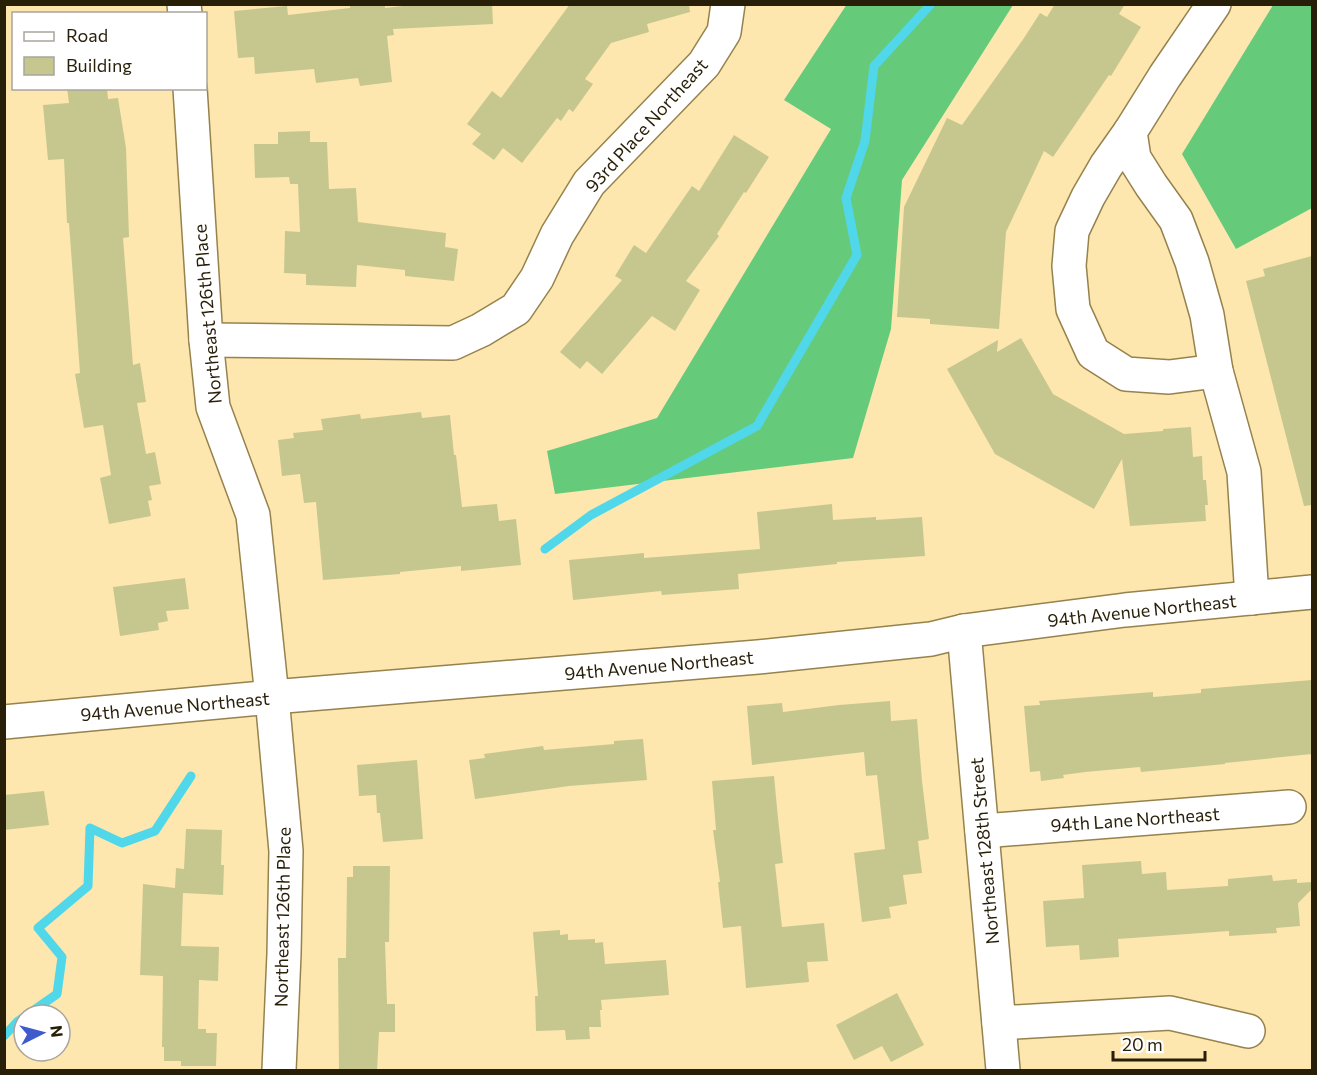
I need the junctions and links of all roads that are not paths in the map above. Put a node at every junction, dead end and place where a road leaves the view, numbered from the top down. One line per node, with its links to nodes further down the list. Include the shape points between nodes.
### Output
1 (728, 4): 5 (street, 93rd Place Northeast, via 724,32 704,64 589,183 516,309 453,343)
2 (1214, 4): 4 (street)
3 (190, 90): 5 (street, Northeast 126th Place)
4 (1130, 132): 6 (street, via 1134,158 1176,220 1192,262 1208,315); 6 (street, via 1088,197 1072,231 1069,266 1073,309 1093,353 1126,374 1169,377)
5 (206, 340): 10 (street, Northeast 126th Place, via 213,407 253,515)
6 (1216, 371): 8 (street, via 1244,472)
7 (1312, 592): 8 (street, 94th Avenue Northeast)
8 (1252, 598): 9 (street, 94th Avenue Northeast)
9 (964, 631): 10 (street, 94th Avenue Northeast, via 931,639 758,657); 13 (street, Northeast 128th Street)
10 (272, 697): 11 (street, 94th Avenue Northeast); 16 (street, Northeast 126th Place, via 286,851)
11 (4, 722)
12 (1289, 807): 13 (street, 94th Lane Northeast)
13 (982, 831): 14 (street, Northeast 128th Street)
14 (999, 1023): 15 (street, via 1170,1013); 17 (street, Northeast 128th Street)
15 (1248, 1031)
16 (279, 1071)
17 (1003, 1071)

